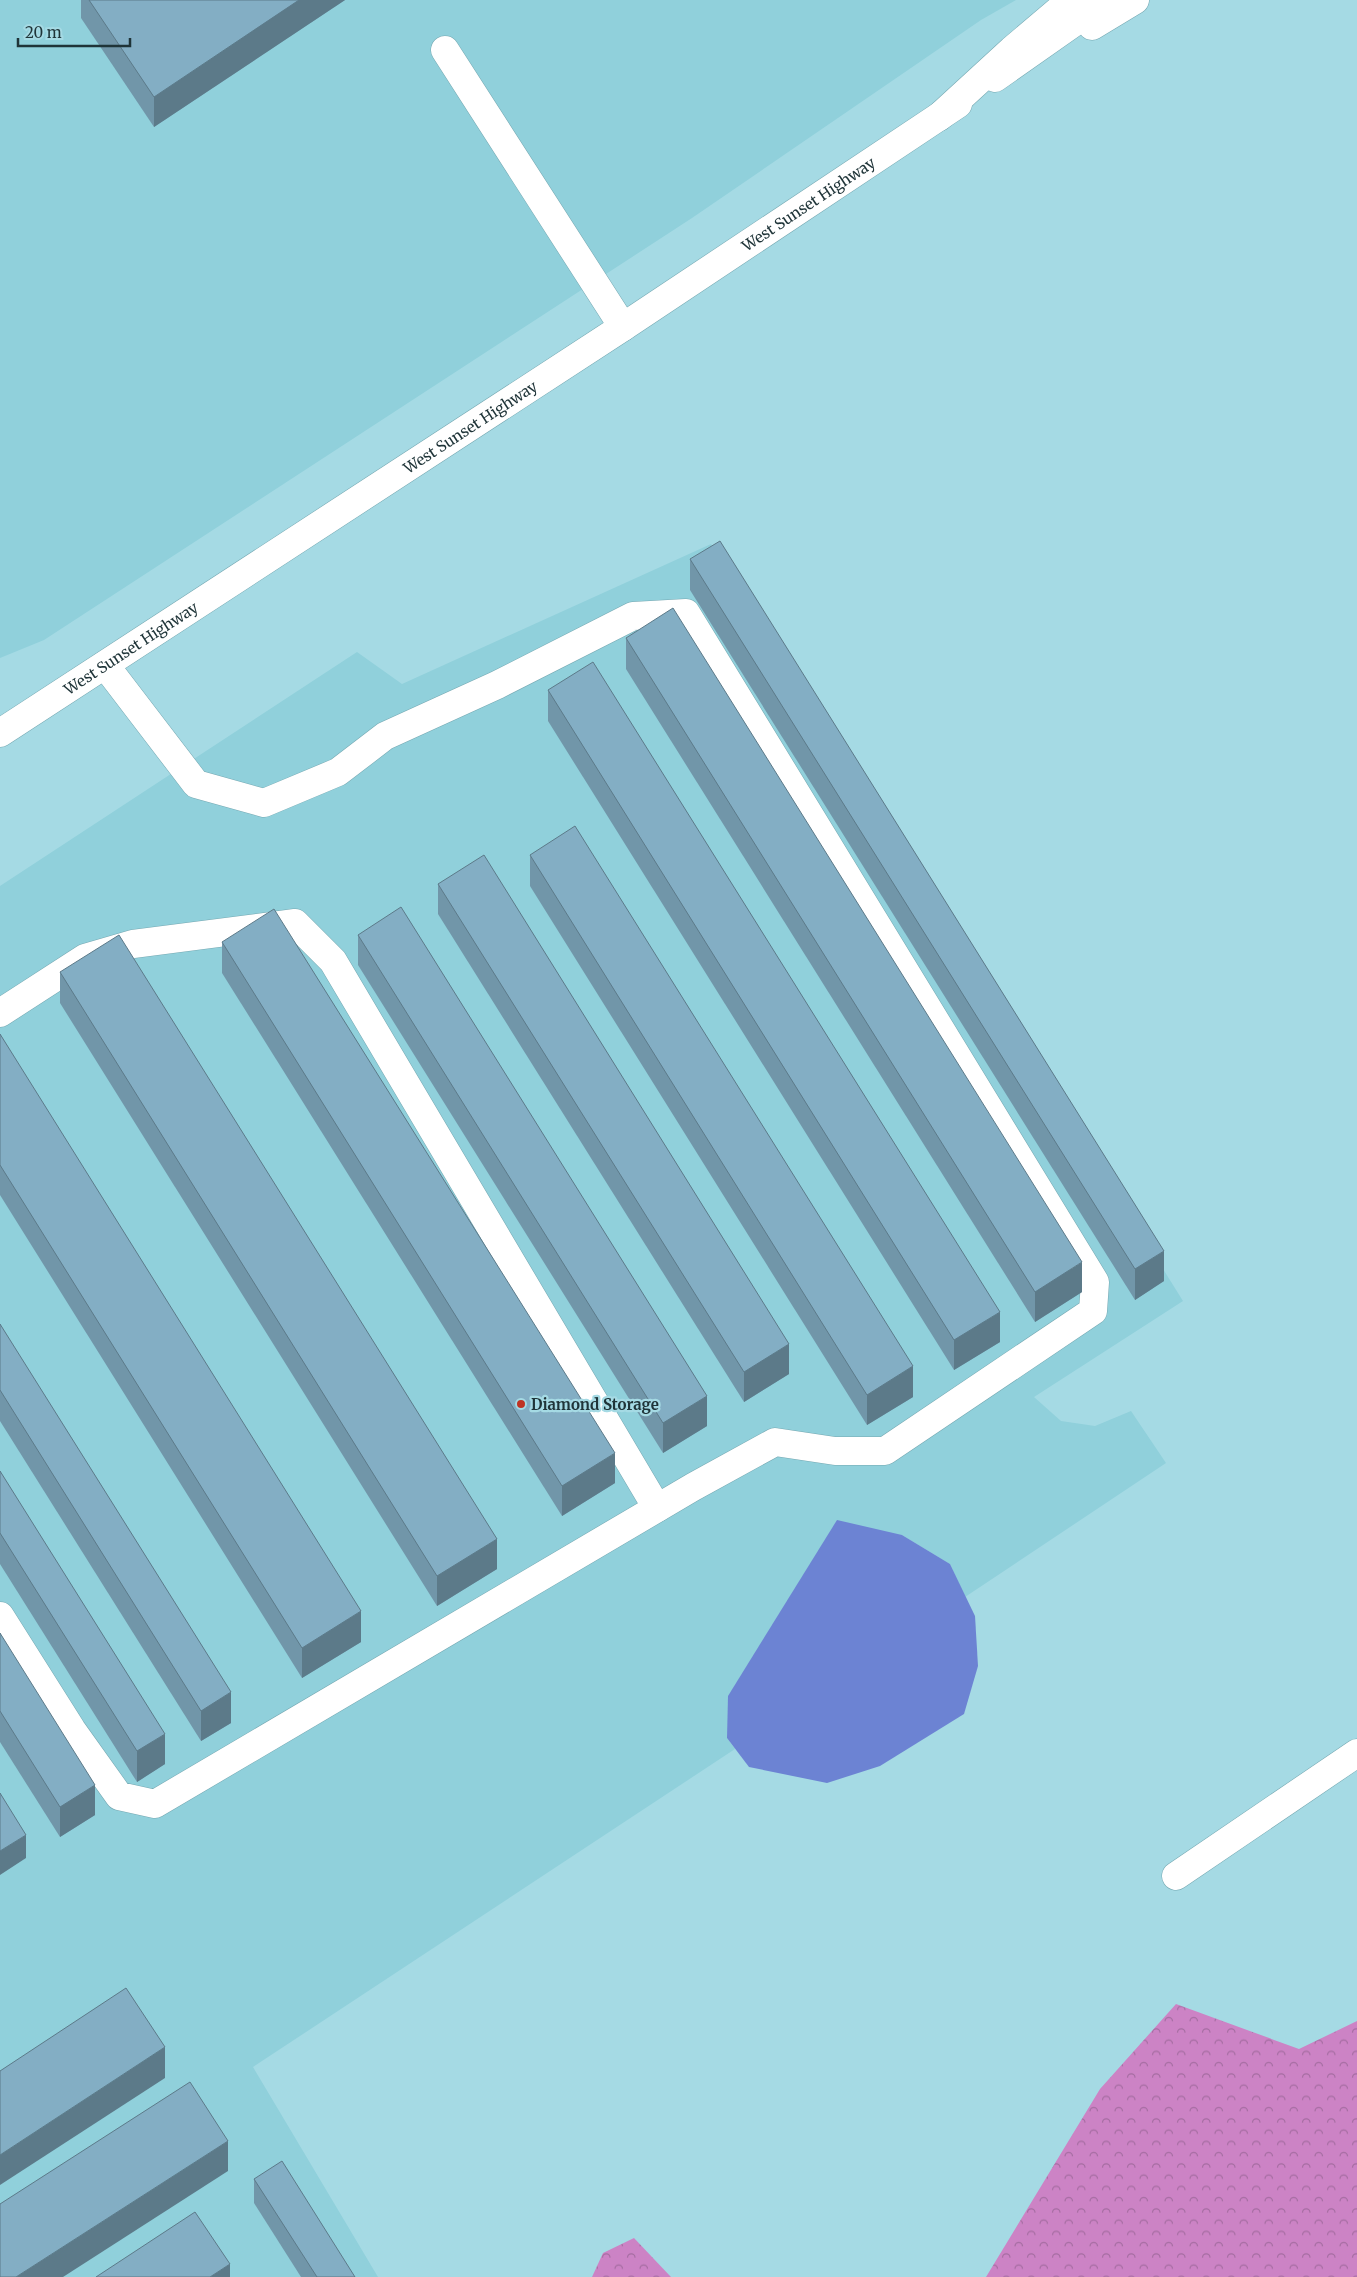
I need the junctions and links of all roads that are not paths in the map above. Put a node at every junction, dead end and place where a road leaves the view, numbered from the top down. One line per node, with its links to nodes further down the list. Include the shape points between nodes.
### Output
1 (1071, 0): 5 (main road)
2 (1106, 0): 5 (main road, West Sunset Highway)
3 (1136, 0): 5 (main road, West Sunset Highway)
4 (445, 50): 6 (main road)
5 (938, 117): 6 (main road, West Sunset Highway)
6 (623, 327): 7 (main road, West Sunset Highway)
7 (105, 665): 8 (main road, West Sunset Highway); 10 (main road, via 196,784 264,803 338,772 384,736 497,685 633,616 686,613 1095,1282 1093,1311 885,1451 835,1451 775,1442)
8 (0, 733)
9 (0, 1013): 10 (main road, via 85,958 133,944 295,923 333,961)
10 (657, 1508): 11 (main road, via 155,1804 118,1796)
11 (0, 1616)
12 (1357, 1753): 13 (main road)
13 (1176, 1876)

